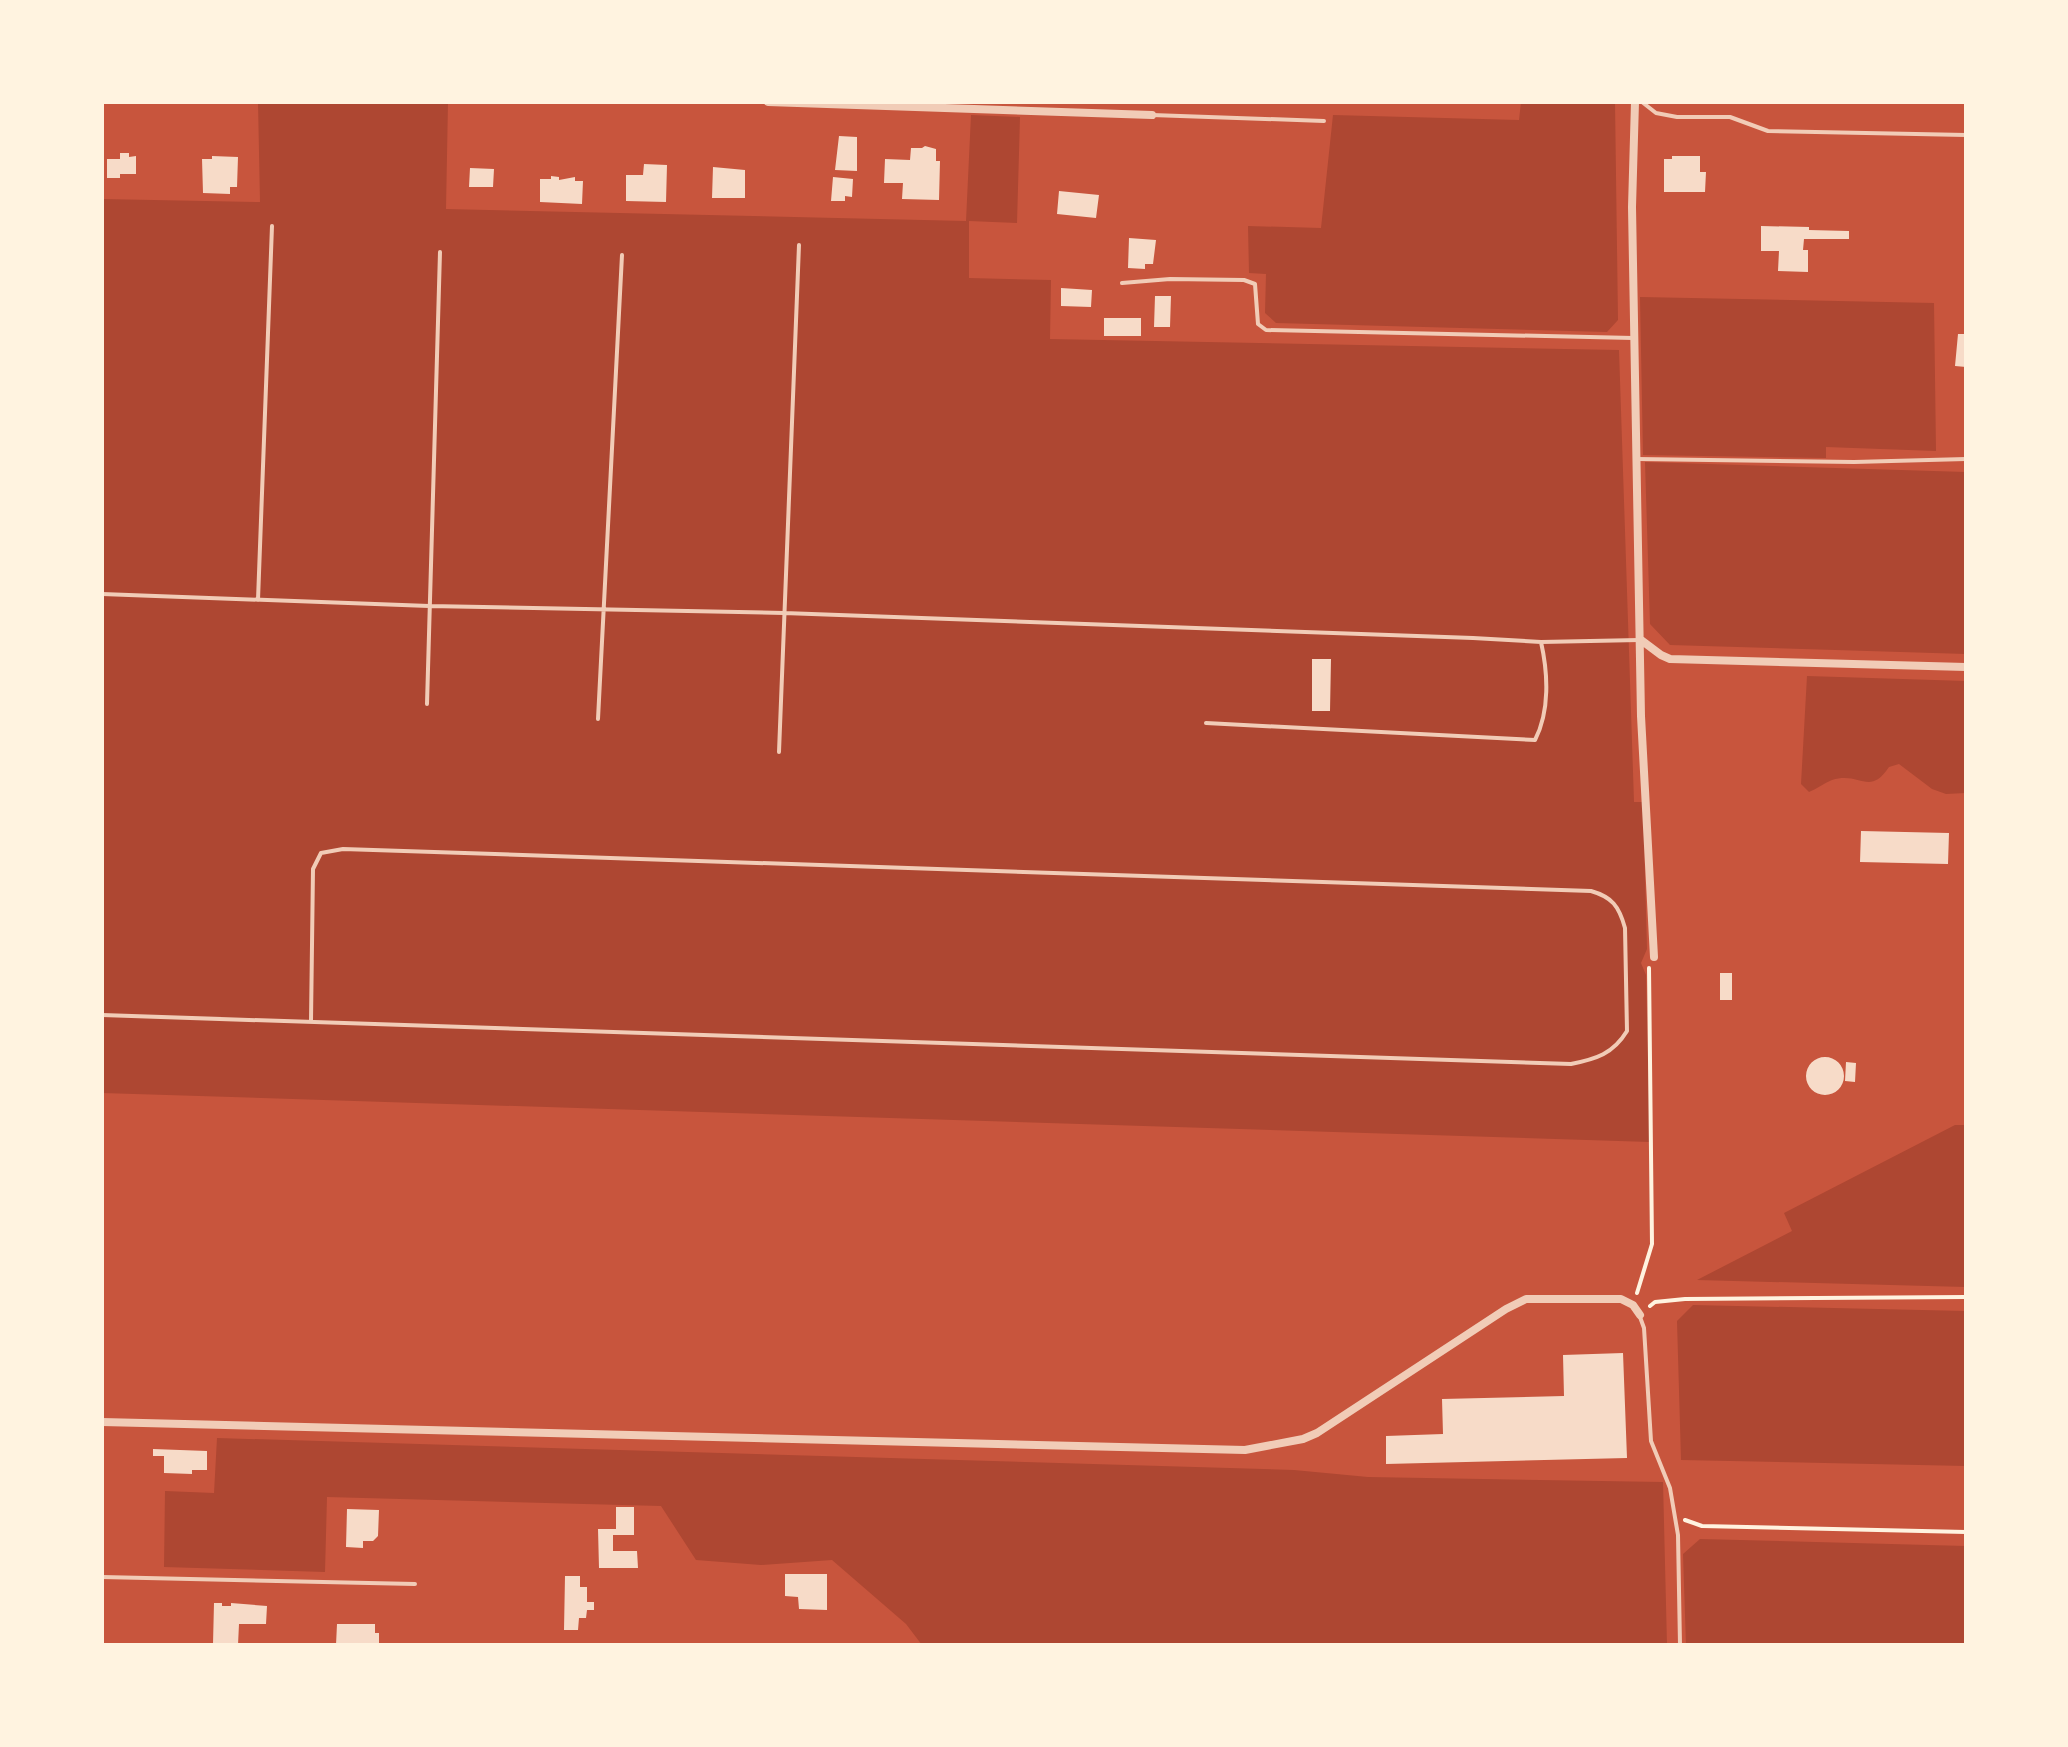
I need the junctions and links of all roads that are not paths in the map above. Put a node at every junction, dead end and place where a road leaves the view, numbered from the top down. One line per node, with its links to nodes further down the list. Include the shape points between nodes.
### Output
1 (768, 102): 4 (street)
2 (1635, 102): 12 (street)
3 (1642, 102): 6 (lane, via 1656,113 1730,117 1768,131)
4 (1152, 115): 5 (lane)
5 (1324, 121)
6 (1966, 135)
7 (272, 226): 16 (lane)
8 (799, 245): 19 (lane)
9 (440, 252): 17 (lane)
10 (622, 255): 18 (lane)
11 (1122, 283): 12 (lane, via 1244,280 1255,284 1258,324 1266,330)
12 (1636, 338): 13 (street)
13 (1637, 459): 14 (lane); 20 (street)
14 (1966, 459)
15 (102, 594): 16 (lane)
16 (258, 600): 17 (lane)
17 (429, 606): 18 (lane); 23 (lane)
18 (605, 610): 19 (lane); 24 (lane)
19 (784, 613): 21 (lane); 26 (lane)
20 (1641, 640): 21 (lane); 22 (street, via 1670,659); 27 (street)
21 (1541, 642): 25 (lane, via 1547,669 1542,726 1535,740)
22 (1966, 667)
23 (427, 704)
24 (598, 719)
25 (1206, 723)
26 (779, 752)
27 (1654, 957)
28 (102, 1015): 29 (lane)
29 (311, 1021): 29 (lane, via 1571,1064 1606,1054 1619,1046 1627,1031 1625,928 1612,899 1591,891 343,849 321,853 313,869)
30 (1640, 1315): 31 (street, via 1621,1299 1526,1299 1317,1433 1245,1450); 34 (lane, via 1651,1441 1670,1488 1678,1535)
31 (102, 1422)
32 (102, 1577): 33 (lane)
33 (415, 1584)
34 (1680, 1645)

